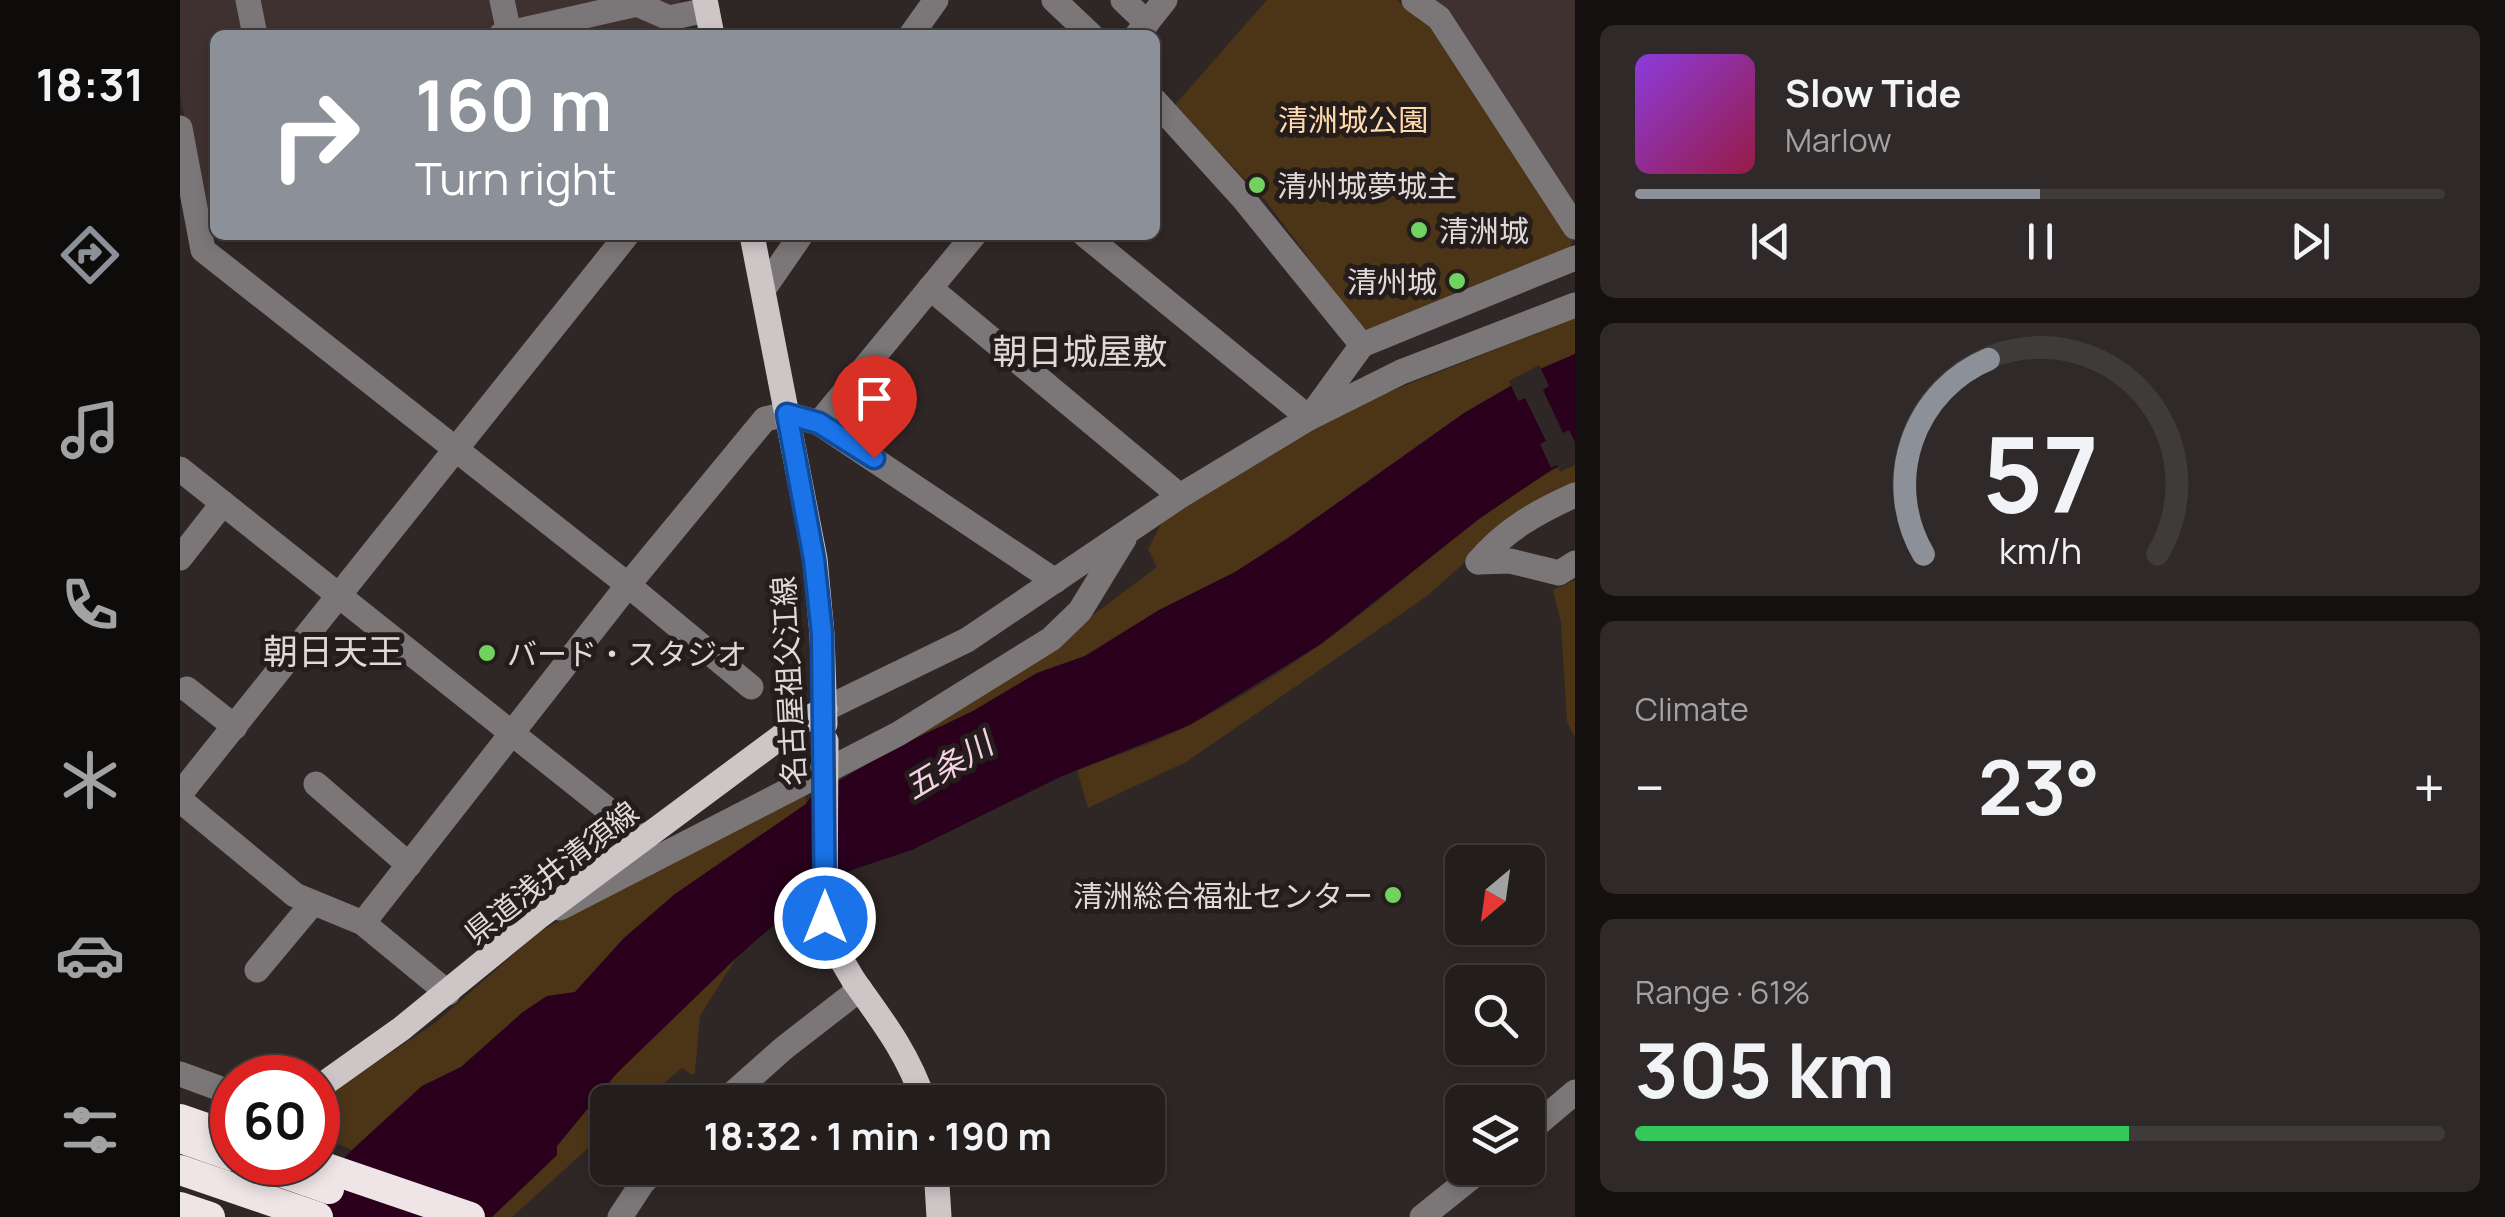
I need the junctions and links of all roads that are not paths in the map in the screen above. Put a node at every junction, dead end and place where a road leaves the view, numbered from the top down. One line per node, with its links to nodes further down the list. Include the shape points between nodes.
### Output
1 (248, 0): 10 (street)
2 (502, 0): 11 (street)
3 (936, 0): 13 (street)
4 (1054, 0): 14 (street)
5 (1123, 0): 9 (street)
6 (1165, 0): 9 (street)
7 (1414, 0): 17 (street, via 1439,18)
8 (708, 15): 12 (street, via 669,18 637,4)
9 (1142, 29)
10 (254, 30)
11 (505, 30)
12 (523, 30)
13 (915, 30)
14 (1086, 30)
15 (1160, 106): 28 (street)
16 (180, 128): 18 (street)
17 (1575, 227)
18 (198, 232): 32 (street, via 204,250)
19 (623, 240): 32 (street)
20 (753, 240): 26 (main road, 名古屋祖父江線)
21 (798, 240): 26 (street)
22 (970, 240): 25 (street)
23 (1091, 240): 30 (street)
24 (1575, 258): 28 (street)
25 (930, 288): 31 (street); 35 (street)
26 (763, 290): 29 (main road, 名古屋祖父江線)
27 (1575, 305): 30 (street, via 1401,372)
28 (1362, 344): 30 (street)
29 (787, 414): 31 (street); 41 (street, via 765,419); 45 (main road, 名古屋祖父江線, via 814,559)
30 (1309, 418): 35 (street)
31 (819, 423): 40 (street)
32 (456, 450): 41 (street); 42 (street)
33 (180, 469): 36 (street)
34 (1575, 495): 39 (street, via 1532,514 1478,562 1510,561 1559,573)
35 (1180, 496): 37 (street)
36 (223, 503): 38 (street); 42 (street)
37 (1130, 528): 40 (street); 53 (street, via 1080,611 1051,639 898,734)
38 (180, 558)
39 (1575, 563)
40 (1055, 580): 45 (street, via 967,640)
41 (628, 585): 43 (street); 47 (street)
42 (340, 596): 46 (street); 47 (street)
43 (752, 686)
44 (188, 689): 46 (street)
45 (825, 709): 50 (main road, 県道浅井清須線); 56 (main road, 名古屋祖父江線, bridge, via 825,918)
46 (234, 727): 49 (street)
47 (512, 733): 50 (street); 51 (street)
48 (316, 784): 51 (street)
49 (180, 797): 52 (street, via 295,895)
50 (646, 840): 53 (main road, 県道浅井清須線)
51 (408, 865): 54 (street)
52 (314, 903): 54 (street); 55 (street)
53 (537, 918): 57 (main road, 県道浅井清須線)
54 (362, 923): 57 (street)
55 (257, 970)
56 (857, 985): 61 (street); 62 (main road, 名古屋祖父江線)
57 (448, 993): 58 (main road, 県道浅井清須線)
58 (340, 1072)
59 (180, 1074): 60 (street)
60 (210, 1085)
61 (742, 1085)
62 (919, 1085)
63 (1575, 1092): 64 (street)
64 (1545, 1118)
65 (180, 1119): 66 (highway)
66 (210, 1129)
67 (180, 1138): 68 (highway, bridge)
68 (210, 1148)
69 (180, 1170): 81 (highway, bridge)
70 (340, 1173): 83 (highway)
71 (210, 1176): 78 (main road)
72 (319, 1185): 82 (highway)
73 (641, 1185): 84 (street)
74 (937, 1185): 85 (main road)
75 (1462, 1185): 86 (street)
76 (180, 1189): 80 (highway)
77 (180, 1207): 79 (highway, bridge)
78 (188, 1217)
79 (210, 1217)
80 (263, 1217)
81 (318, 1217)
82 (412, 1217)
83 (470, 1217)
84 (620, 1217)
85 (939, 1217)
86 (1422, 1217)

